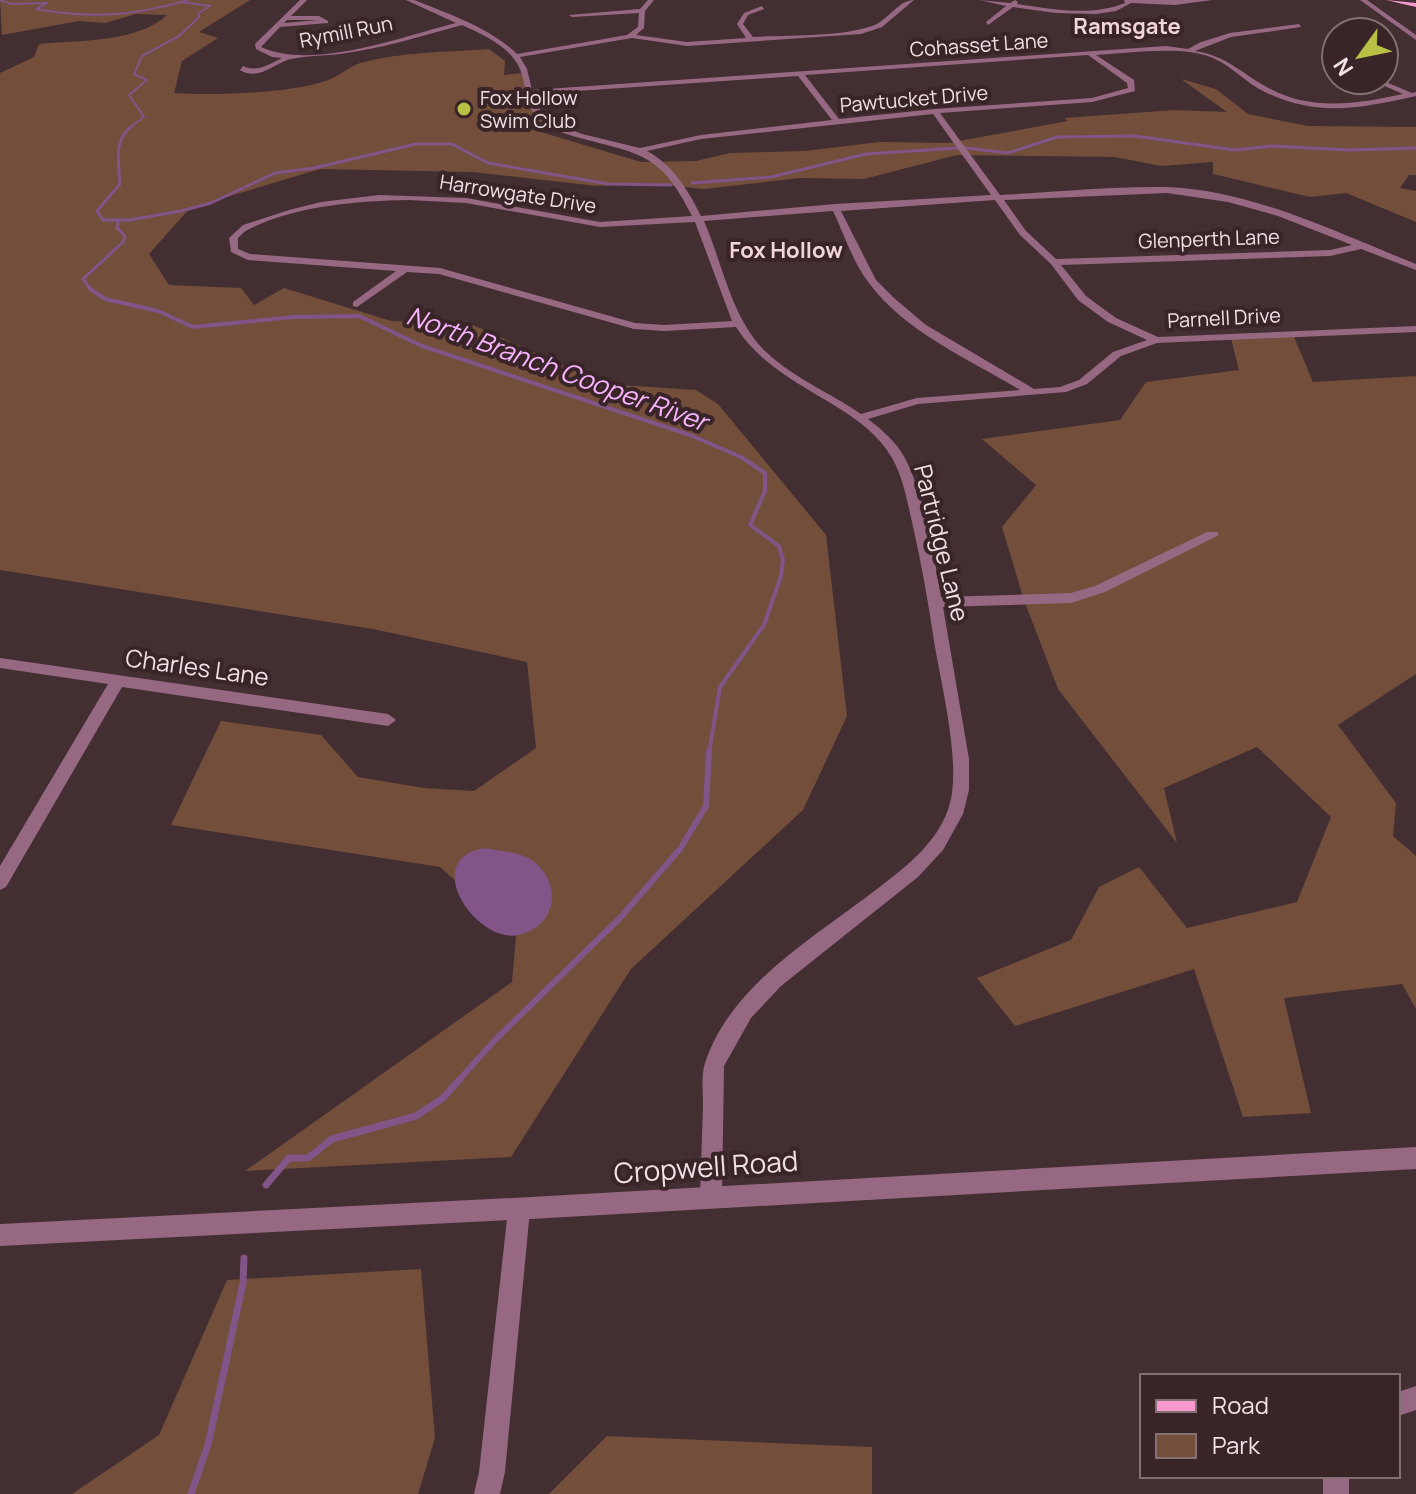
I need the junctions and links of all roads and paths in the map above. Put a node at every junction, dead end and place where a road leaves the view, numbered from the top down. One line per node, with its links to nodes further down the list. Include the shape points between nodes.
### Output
1 (304, 0): 15 (street, Rymill Run)
2 (413, 0): 16 (street)
3 (651, 0): 13 (street)
4 (911, 0): 22 (street, via 868,31)
5 (982, 0): 10 (street)
6 (1127, 0): 7 (street); 10 (street, via 1114,10 1085,13)
7 (1209, 0)
8 (1363, 0): 21 (street)
9 (1390, 0): 11 (main road)
10 (1014, 2): 17 (street)
11 (1416, 5)
12 (762, 8): 22 (street, via 746,14 740,24)
13 (642, 11): 14 (street); 20 (street, via 643,23)
14 (572, 15)
15 (283, 18): 18 (street, Rymill Run); 18 (street, via 326,22)
16 (462, 23): 26 (street); 27 (street, Rymill Run, via 328,55)
17 (988, 23)
18 (276, 25): 25 (street, Rymill Run, via 258,44)
19 (1299, 26): 23 (street, via 1225,36)
20 (632, 36): 22 (street, via 673,44); 26 (street)
21 (1416, 38)
22 (751, 40)
23 (1191, 50): 24 (street, Cohasset Lane); 30 (street, Cohasset Lane, via 1219,58 1266,90 1304,104 1356,107)
24 (1089, 53): 28 (street, Cohasset Lane); 31 (street, Pawtucket Drive, via 1131,82 1132,89 1092,100)
25 (268, 55): 27 (street, Rymill Run); 27 (street, via 244,70 263,70)
26 (516, 56): 29 (street, Partridge Lane)
27 (288, 58)
28 (800, 73): 29 (street, Cohasset Lane); 32 (street)
29 (529, 92): 33 (street, Partridge Lane, via 536,113 546,122)
30 (1413, 95)
31 (935, 111): 32 (street, Pawtucket Drive); 34 (street)
32 (837, 122): 33 (street, Pawtucket Drive, via 701,137)
33 (640, 150): 36 (street, Partridge Lane, via 669,168)
34 (996, 197): 35 (street, Harrowgate Drive); 37 (street, Harrowgate Drive, via 1167,190 1229,199); 38 (street)
35 (835, 207): 36 (street, Harrowgate Drive); 45 (street, via 872,281 890,300 922,327)
36 (697, 220): 40 (street, Harrowgate Drive, via 576,224 494,205 375,197 283,214 245,228 231,243 248,257); 42 (street, Partridge Lane)
37 (1364, 245): 38 (street, Glenperth Lane, via 1330,253); 39 (street, Harrowgate Drive)
38 (1054, 262): 44 (street, via 1082,298 1112,320)
39 (1416, 267)
40 (406, 268): 41 (street); 42 (street, Harrowgate Drive, via 440,271 634,326)
41 (357, 304)
42 (739, 324): 46 (street, Partridge Lane, via 762,354)
43 (1416, 329): 44 (street, Parnell Drive)
44 (1156, 340): 45 (street, Parnell Drive, via 1117,354 1073,386)
45 (1033, 393): 46 (street, Parnell Drive, via 917,401)
46 (859, 418): 48 (street, Partridge Lane, via 894,452 906,474)
47 (1212, 535): 48 (street, via 1071,598)
48 (936, 602): 54 (street, Partridge Lane, via 962,788 956,813 912,872 774,980 744,1012 714,1066)
49 (0, 663): 50 (street, Charles Lane)
50 (118, 681): 51 (street, Charles Lane); 52 (street)
51 (388, 720)
52 (0, 882)
53 (1416, 1158): 54 (street, Cropwell Road)
54 (711, 1196): 55 (street, Cropwell Road)
55 (519, 1210): 56 (street, Cropwell Road); 57 (street)
56 (0, 1235)
57 (487, 1494)

